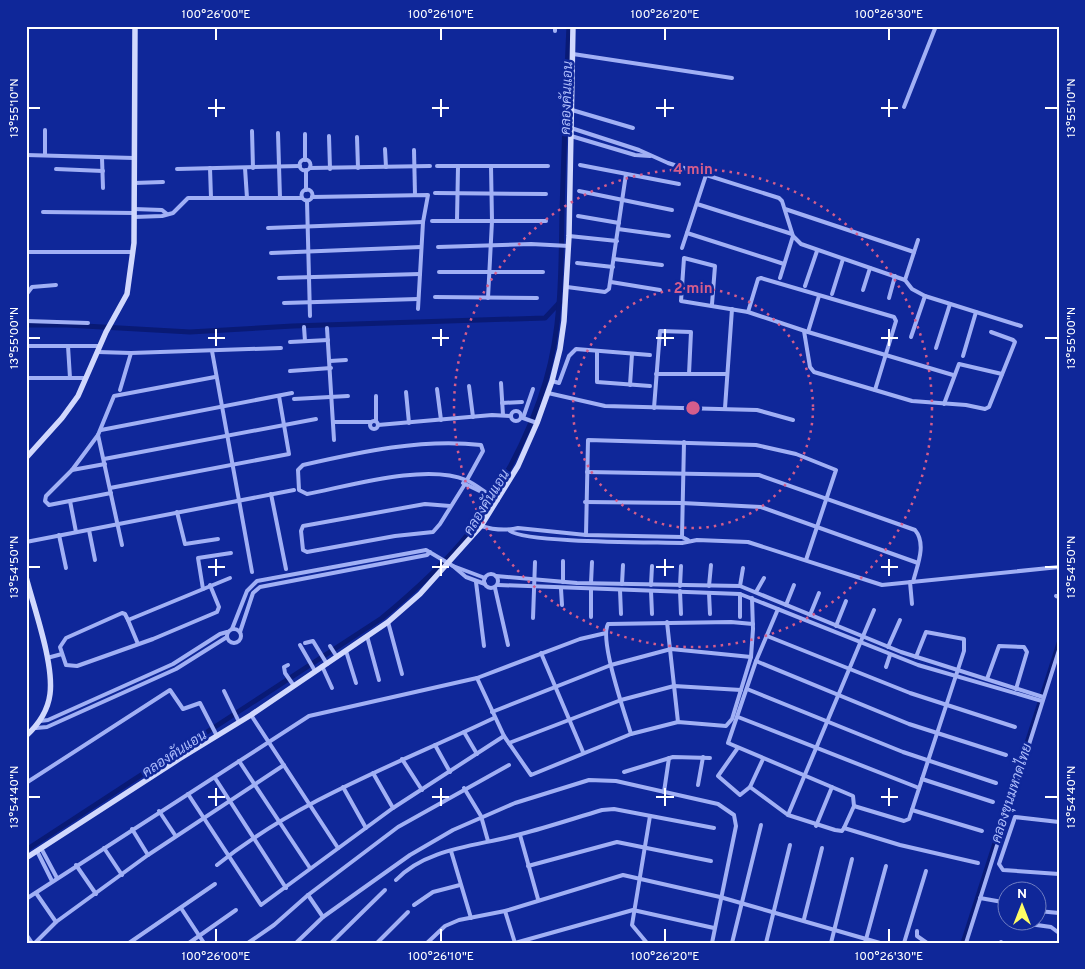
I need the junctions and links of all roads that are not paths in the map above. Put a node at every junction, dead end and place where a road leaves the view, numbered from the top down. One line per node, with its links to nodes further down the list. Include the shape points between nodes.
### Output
1 (135, 26): 23 (street)
2 (573, 26): 4 (street)
3 (936, 26): 6 (street)
4 (573, 54): 5 (street); 7 (street)
5 (732, 78)
6 (904, 107)
7 (572, 110): 8 (street); 9 (street)
8 (571, 128): 15 (street); 21 (street)
9 (633, 128)
10 (45, 130): 20 (street)
11 (252, 131): 37 (street)
12 (278, 132): 32 (street)
13 (305, 134): 24 (street)
14 (328, 136): 38 (street)
15 (571, 136): 21 (street, via 635,155); 82 (street)
16 (357, 137): 39 (street)
17 (386, 149): 33 (street)
18 (414, 150): 27 (street)
19 (26, 155): 20 (street)
20 (45, 155): 22 (street)
21 (652, 156): 45 (street)
22 (102, 158): 23 (street); 43 (street)
23 (134, 158): 47 (street)
24 (305, 160): 26 (street); 42 (street, via 310,163)
25 (580, 165): 44 (street)
26 (300, 166): 32 (street); 42 (street)
27 (414, 166): 28 (street); 33 (street); 56 (street)
28 (430, 166)
29 (437, 166): 34 (street)
30 (491, 166): 31 (street); 34 (street); 54 (street)
31 (548, 166)
32 (279, 167): 37 (street); 60 (street)
33 (386, 167): 39 (street)
34 (458, 167): 53 (street)
35 (210, 168): 36 (street); 41 (street); 58 (street)
36 (245, 168): 37 (street); 59 (street)
37 (253, 168)
38 (330, 168): 39 (street); 42 (street)
39 (358, 168)
40 (56, 169): 43 (street)
41 (177, 169)
42 (308, 169): 50 (street)
43 (103, 171): 49 (street)
44 (626, 174): 48 (street); 62 (street)
45 (706, 175): 64 (street); 65 (street, via 778,198)
46 (164, 182): 47 (street)
47 (134, 183): 68 (street)
48 (678, 184)
49 (103, 188)
50 (306, 190): 57 (street, via 312,193); 61 (street, via 301,193)
51 (579, 191): 62 (street)
52 (435, 192): 53 (street)
53 (458, 192): 54 (street); 71 (street)
54 (491, 192): 55 (street); 72 (street)
55 (546, 194)
56 (415, 195): 57 (street); 75 (street, via 428,195)
57 (312, 197): 63 (street)
58 (211, 198): 59 (street); 69 (street, via 186,199 175,212)
59 (247, 198): 60 (street)
60 (280, 198): 61 (street)
61 (302, 198): 63 (street)
62 (623, 200): 66 (street); 76 (street)
63 (307, 201): 77 (street)
64 (697, 204): 80 (street); 81 (street)
65 (785, 209): 81 (street); 95 (street)
66 (672, 210)
67 (43, 212): 68 (street)
68 (134, 213): 69 (street); 69 (street, via 162,210); 94 (street)
69 (167, 214)
70 (578, 216): 76 (street)
71 (457, 220): 72 (street); 74 (street)
72 (492, 220): 73 (street); 86 (street)
73 (546, 220)
74 (432, 221)
75 (423, 222): 77 (street); 88 (street)
76 (619, 223): 79 (street)
77 (307, 225): 78 (street); 91 (street)
78 (268, 228)
79 (618, 229): 83 (street); 85 (street)
80 (687, 233): 90 (street); 101 (street)
81 (793, 235): 92 (street, via 801,244); 101 (street)
82 (569, 236): 85 (street); 87 (street)
83 (669, 236)
84 (918, 240): 95 (street)
85 (617, 241): 97 (street)
86 (491, 246): 87 (street); 89 (street); 105 (street)
87 (567, 246): 116 (street)
88 (421, 247): 91 (street); 107 (street)
89 (438, 247)
90 (682, 248)
91 (307, 251): 96 (street); 110 (street)
92 (817, 251): 98 (street); 115 (street)
93 (26, 252): 94 (street)
94 (133, 252): 152 (street, via 127,294)
95 (914, 252): 112 (street)
96 (271, 253)
97 (614, 259): 100 (street); 102 (street)
98 (843, 259): 103 (street); 119 (street)
99 (577, 263): 102 (street)
100 (662, 264)
101 (784, 264): 111 (street)
102 (613, 266): 113 (street)
103 (870, 268): 108 (street); 118 (street)
104 (439, 272): 105 (street)
105 (489, 272): 106 (street); 124 (street)
106 (544, 272)
107 (420, 274): 110 (street); 127 (street)
108 (895, 276): 112 (street); 126 (street)
109 (279, 278): 110 (street)
110 (308, 278): 128 (street)
111 (780, 278)
112 (905, 280): 122 (street, via 912,289)
113 (611, 282): 116 (street, via 605,292); 117 (street)
114 (56, 285): 120 (street, via 32,287)
115 (805, 286)
116 (567, 287): 173 (street)
117 (660, 290)
118 (863, 290)
119 (832, 294)
120 (26, 295)
121 (819, 296): 134 (street, via 761,278); 142 (street); 158 (street, via 895,318)
122 (925, 296): 131 (street); 144 (street)
123 (435, 297): 124 (street)
124 (488, 298): 125 (street)
125 (537, 298)
126 (889, 298)
127 (418, 299): 128 (street); 132 (street)
128 (309, 301): 129 (street); 136 (street)
129 (284, 303)
130 (712, 304): 130 (street, via 715,266 684,258 680,299); 133 (street)
131 (950, 304): 135 (street); 151 (street)
132 (418, 309)
133 (732, 309): 134 (street); 166 (street)
134 (748, 312): 142 (street)
135 (976, 312): 139 (street); 159 (street)
136 (310, 316)
137 (26, 322): 138 (street)
138 (88, 324)
139 (1021, 326)
140 (304, 328): 146 (street)
141 (327, 328): 145 (street)
142 (806, 332): 158 (street); 182 (street, via 813,371)
143 (991, 332): 167 (street, via 1015,342)
144 (912, 337)
145 (328, 340): 146 (street); 161 (street)
146 (305, 341): 147 (street)
147 (290, 342)
148 (26, 346): 149 (street)
149 (68, 346): 152 (street); 171 (street)
150 (281, 348): 153 (street)
151 (936, 348)
152 (99, 349): 155 (street); 172 (street)
153 (212, 351): 155 (street); 169 (street)
154 (597, 351): 156 (street); 175 (street, via 576,349 571,352); 176 (street, via 596,381)
155 (131, 353): 181 (street)
156 (632, 354): 157 (street); 176 (street)
157 (650, 355)
158 (885, 355): 168 (street); 182 (street)
159 (963, 356)
160 (346, 360): 161 (street)
161 (330, 362): 162 (street)
162 (331, 368): 163 (street); 190 (street)
163 (290, 371)
164 (656, 374): 165 (street); 165 (street, via 661,330 691,332); 196 (street)
165 (689, 374): 166 (street)
166 (727, 374): 197 (street)
167 (1002, 374): 168 (street, via 960,363); 194 (street, via 988,408)
168 (953, 375): 194 (street)
169 (215, 377): 195 (street); 210 (street, via 115,396)
170 (26, 378): 171 (street)
171 (70, 378): 172 (street)
172 (87, 378): 215 (street, via 62,418)
173 (552, 381): 175 (street); 185 (street)
174 (501, 383): 193 (street)
175 (559, 383): 186 (street)
176 (630, 385): 178 (street)
177 (469, 386): 200 (street)
178 (650, 386)
179 (437, 389): 203 (street)
180 (533, 389): 201 (street)
181 (120, 390)
182 (875, 390): 194 (street, via 917,402)
183 (406, 392): 206 (street)
184 (292, 393): 187 (street)
185 (548, 393): 186 (street); 208 (street)
186 (556, 395): 196 (street, via 605,406)
187 (279, 396): 195 (street); 209 (street)
188 (348, 396): 190 (street)
189 (376, 396): 207 (street)
190 (333, 397): 191 (street); 205 (street)
191 (294, 399)
192 (522, 402): 193 (street)
193 (502, 403): 198 (street)
194 (944, 404)
195 (221, 407): 210 (street); 212 (street)
196 (654, 408): 197 (street)
197 (725, 408): 204 (street, via 757,410)
198 (503, 416): 199 (street); 200 (street)
199 (511, 416): 201 (street, via 516,421); 201 (street, via 517,411)
200 (473, 417): 203 (street)
201 (523, 418): 208 (street)
202 (316, 419): 209 (street)
203 (440, 420): 206 (street)
204 (793, 420)
205 (334, 422): 207 (street); 213 (street)
206 (409, 422): 207 (street)
207 (375, 423)
208 (536, 423): 227 (street, via 518,466)
209 (286, 425): 212 (street); 217 (street, via 290,454)
210 (101, 430): 211 (street)
211 (98, 435): 216 (street); 218 (street)
212 (227, 436): 216 (street); 217 (street)
213 (334, 440)
214 (684, 442): 219 (street, via 588,440); 220 (street); 226 (street, via 756,445 796,454 833,468 836,474)
215 (26, 458)
216 (104, 462): 218 (street); 222 (street)
217 (232, 465): 222 (street); 229 (street)
218 (72, 470): 228 (street, via 45,500 49,505)
219 (587, 472): 220 (street); 230 (street)
220 (683, 472): 226 (street, via 759,475); 231 (street)
221 (466, 482): 221 (street, via 451,475 420,474 307,494 299,490 298,470 303,465 394,447 482,445 483,451); 227 (street); 232 (street)
222 (110, 488): 224 (street)
223 (294, 490): 225 (street)
224 (111, 493): 228 (street); 234 (street)
225 (271, 494): 229 (street); 267 (street)
226 (828, 498): 236 (street); 258 (street, via 916,530 921,549)
227 (496, 499): 235 (street)
228 (70, 501): 239 (street)
229 (239, 501): 233 (street); 268 (street)
230 (585, 502): 231 (street); 242 (street)
231 (682, 503): 236 (street, via 761,507); 244 (street)
232 (450, 506): 232 (street, via 433,532 307,552 303,550 302,526 425,504)
233 (177, 512): 234 (street); 245 (street, via 184,544)
234 (118, 525): 237 (street); 250 (street)
235 (482, 526): 238 (street); 259 (street)
236 (819, 527): 254 (street); 258 (street)
237 (89, 530): 239 (street); 253 (street)
238 (510, 530): 240 (street, via 518,528); 246 (street, via 514,534)
239 (76, 532): 241 (street)
240 (562, 534): 242 (street); 246 (street)
241 (59, 535): 248 (street); 265 (street)
242 (586, 535): 243 (street)
243 (626, 537): 244 (street); 249 (street)
244 (682, 537): 247 (street)
245 (218, 539)
246 (562, 540): 249 (street)
247 (688, 540): 249 (street, via 682,543); 254 (street, via 748,542)
248 (26, 542)
249 (626, 542)
250 (122, 545)
251 (430, 552): 259 (street); 328 (street, via 421,550 258,581 248,591); 329 (street, via 260,587 253,593)
252 (231, 553): 291 (street, via 198,558)
253 (95, 560)
254 (806, 560): 278 (street, via 877,584)
255 (563, 561): 276 (street)
256 (535, 562): 274 (street)
257 (592, 562): 277 (street)
258 (918, 563): 278 (street)
259 (450, 564): 272 (street); 275 (street); 323 (street)
260 (623, 565): 281 (street)
261 (710, 565): 288 (street)
262 (652, 566): 284 (street)
263 (681, 566): 287 (street)
264 (1059, 566): 278 (street)
265 (66, 568)
266 (743, 568): 289 (street)
267 (286, 569)
268 (252, 572)
269 (496, 576): 272 (street, via 492,574); 274 (street); 286 (street)
270 (26, 577): 351 (street)
271 (230, 578): 283 (street)
272 (485, 578): 280 (street)
273 (764, 578): 299 (street)
274 (533, 580): 276 (street); 290 (street)
275 (476, 582): 280 (street); 341 (street)
276 (562, 582): 279 (street)
277 (591, 582): 279 (street); 281 (street)
278 (911, 582): 307 (street)
279 (577, 583): 293 (street)
280 (485, 584): 286 (street, via 488,588)
281 (622, 584): 282 (street)
282 (638, 584): 284 (street); 296 (street)
283 (210, 585): 291 (street); 337 (street, via 219,608 217,612)
284 (651, 585): 287 (street)
285 (794, 585): 309 (street)
286 (496, 586): 290 (street); 339 (street)
287 (680, 586): 288 (street)
288 (709, 586): 289 (street)
289 (740, 586): 299 (street)
290 (533, 587): 292 (street); 319 (street)
291 (203, 588): 320 (street)
292 (561, 588): 293 (street); 308 (street)
293 (577, 589): 294 (street)
294 (591, 589): 295 (street); 318 (street)
295 (620, 590): 296 (street); 312 (street)
296 (638, 590): 297 (street)
297 (651, 591): 298 (street); 313 (street)
298 (680, 592): 300 (street); 314 (street)
299 (756, 592): 303 (street)
300 (709, 593): 302 (street); 315 (street)
301 (819, 593): 316 (street)
302 (740, 594): 304 (street); 317 (street)
303 (765, 597): 306 (street); 309 (street)
304 (752, 598): 306 (street); 325 (street)
305 (846, 601): 327 (street)
306 (763, 602): 310 (street)
307 (912, 604)
308 (562, 605)
309 (786, 605): 316 (street)
310 (778, 609): 326 (street); 333 (street)
311 (874, 610): 334 (street)
312 (621, 614)
313 (652, 614)
314 (681, 614)
315 (710, 614)
316 (810, 615): 322 (street)
317 (740, 616)
318 (592, 617)
319 (533, 618)
320 (128, 620): 337 (street); 347 (street, via 122,613 66,638 60,645)
321 (900, 620): 342 (street)
322 (824, 621): 326 (street); 327 (street)
323 (388, 622): 332 (street); 364 (street)
324 (667, 622): 325 (street); 330 (street, via 609,624); 343 (street)
325 (753, 624): 350 (street)
326 (822, 626): 335 (street)
327 (836, 626): 334 (street)
328 (232, 629): 329 (street); 331 (street)
329 (240, 632): 331 (street, via 237,642 230,642)
330 (606, 633): 345 (street); 358 (street)
331 (227, 634): 356 (street, via 220,634); 360 (street)
332 (367, 636): 344 (street); 368 (street)
333 (767, 636): 353 (street); 362 (street)
334 (861, 637): 335 (street); 342 (street)
335 (859, 642): 349 (street); 362 (street)
336 (305, 643): 354 (street, via 313,640)
337 (138, 644): 347 (street, via 75,666 66,665)
338 (300, 645): 361 (street)
339 (508, 645)
340 (330, 646): 348 (street)
341 (484, 646)
342 (888, 647): 352 (street)
343 (671, 649): 350 (street); 358 (street); 371 (street)
344 (346, 650): 348 (street); 369 (street)
345 (541, 653): 366 (street); 373 (street)
346 (1058, 653): 355 (street)
347 (62, 654): 351 (street)
348 (336, 655): 354 (street)
349 (890, 655): 359 (street); 365 (street)
350 (750, 657): 377 (street)
351 (47, 658): 391 (street, via 50,696)
352 (916, 658): 363 (street); 363 (street, via 926,632 963,637 965,645)
353 (756, 661): 376 (street); 381 (street)
354 (324, 663): 361 (street); 374 (street)
355 (1057, 663): 383 (street)
356 (173, 664): 360 (street); 372 (street)
357 (288, 666): 370 (street, via 284,668)
358 (611, 666): 373 (street); 384 (street)
359 (886, 667)
360 (176, 669): 379 (street)
361 (314, 669): 370 (street)
362 (848, 669): 381 (street); 385 (street)
363 (957, 670): 365 (street); 367 (street)
364 (402, 674)
365 (955, 676): 380 (street); 385 (street)
366 (477, 678): 386 (street); 403 (street, via 310,716)
367 (987, 679): 375 (street); 375 (street, via 999,646 1024,647 1027,652)
368 (379, 680)
369 (356, 683)
370 (292, 684): 387 (street)
371 (674, 686): 377 (street); 384 (street); 393 (street)
372 (125, 687): 379 (street); 391 (street)
373 (554, 687): 386 (street); 390 (street)
374 (332, 688)
375 (1016, 688): 380 (street); 382 (street)
376 (747, 689): 388 (street); 394 (street)
377 (741, 690): 393 (street, via 728,725)
378 (224, 691): 392 (street)
379 (127, 692): 396 (street, via 47,727)
380 (1015, 693): 382 (street)
381 (838, 695): 394 (street); 399 (street)
382 (1033, 696): 383 (street)
383 (1041, 698): 495 (street)
384 (621, 700): 390 (street); 400 (street)
385 (946, 705): 395 (street); 399 (street)
386 (492, 712): 389 (street)
387 (251, 715): 392 (street); 403 (street)
388 (738, 717): 406 (street, via 728,743); 407 (street)
389 (494, 718): 397 (street); 402 (street)
390 (570, 720): 404 (street); 408 (street)
391 (40, 721): 396 (street)
392 (238, 721): 398 (street)
393 (678, 722): 400 (street)
394 (827, 722): 407 (street); 417 (street)
395 (1015, 727)
396 (36, 728): 401 (street)
397 (464, 732): 405 (street); 409 (street)
398 (215, 733): 426 (street, via 199,702 183,709 170,690); 467 (street)
399 (938, 733): 410 (street); 417 (street)
400 (632, 734): 408 (street)
401 (26, 736)
402 (504, 736): 404 (street); 409 (street)
403 (270, 742): 416 (street); 418 (street)
404 (509, 744): 408 (street, via 531,775)
405 (434, 745): 414 (street); 420 (street)
406 (737, 748): 415 (street); 431 (street, via 718,776 740,795)
407 (816, 748): 423 (street); 434 (street)
408 (583, 752)
409 (477, 754): 420 (street)
410 (1006, 755)
411 (703, 757): 412 (street); 413 (street); 429 (street)
412 (669, 758): 421 (street); 436 (street)
413 (710, 758)
414 (402, 759): 422 (street); 435 (street)
415 (763, 759): 423 (street); 431 (street)
416 (239, 761): 424 (street); 428 (street)
417 (929, 761): 425 (street); 427 (street)
418 (284, 765): 428 (street); 440 (street)
419 (509, 765): 433 (street)
420 (450, 772): 435 (street)
421 (624, 772)
422 (373, 774): 430 (street); 442 (street)
423 (805, 775): 432 (street); 445 (street)
424 (215, 778): 437 (street); 438 (street)
425 (922, 780): 434 (street); 439 (street)
426 (26, 783)
427 (996, 783)
428 (255, 785): 438 (street); 449 (street)
429 (698, 786)
430 (342, 787): 440 (street); 453 (street)
431 (750, 787): 445 (street)
432 (832, 787): 441 (street, via 853,796); 452 (street)
433 (464, 788): 446 (street); 493 (street, via 398,827)
434 (919, 788): 443 (street)
435 (422, 790): 442 (street)
436 (664, 792): 446 (street, via 616,781 589,780); 494 (street, via 718,804 734,815 736,826)
437 (188, 794): 444 (street); 448 (street)
438 (231, 801): 448 (street); 460 (street)
439 (993, 802)
440 (308, 805): 449 (street); 465 (street)
441 (854, 806): 443 (street, via 905,821); 455 (street)
442 (393, 808): 453 (street)
443 (912, 810): 457 (street)
444 (160, 811): 456 (street); 458 (street)
445 (788, 815): 452 (street)
446 (481, 816): 461 (street); 507 (street, via 410,855)
447 (650, 816): 454 (street); 459 (street, via 607,809); 463 (street)
448 (204, 818): 458 (street); 470 (street)
449 (280, 822): 460 (street); 479 (street)
450 (1059, 822): 481 (street, via 1015,817 999,866 1003,870)
451 (762, 825): 499 (street)
452 (816, 826): 455 (street, via 839,831)
453 (366, 828): 465 (street)
454 (714, 828)
455 (844, 828): 474 (street)
456 (132, 829): 464 (street); 469 (street)
457 (982, 831)
458 (175, 835): 469 (street)
459 (520, 835): 461 (street); 477 (street)
460 (254, 840): 470 (street); 489 (street)
461 (488, 841): 468 (street)
462 (790, 845): 506 (street)
463 (644, 847): 473 (street); 477 (street, via 617,842); 484 (street)
464 (104, 848): 475 (street); 482 (street)
465 (338, 848): 479 (street)
466 (822, 848): 509 (street)
467 (39, 850): 471 (street); 483 (street); 486 (street)
468 (451, 851): 485 (street, via 415,865); 488 (street)
469 (148, 855): 482 (street)
470 (228, 856): 476 (street); 489 (street, via 260,905)
471 (26, 858)
472 (852, 859): 513 (street)
473 (711, 861)
474 (978, 863)
475 (76, 865): 483 (street); 492 (street)
476 (217, 865)
477 (528, 866): 497 (street)
478 (886, 866): 518 (street)
479 (310, 868): 489 (street)
480 (926, 871): 534 (street)
481 (1059, 874)
482 (122, 875): 492 (street)
483 (57, 878): 486 (street)
484 (640, 878): 494 (street); 497 (street, via 618,876); 503 (street)
485 (396, 880)
486 (52, 881): 491 (street)
487 (215, 884): 501 (street)
488 (460, 885): 500 (street, via 433,892); 508 (street)
489 (286, 888)
490 (385, 890): 525 (street)
491 (36, 893): 496 (street); 510 (street)
492 (96, 894): 510 (street)
493 (308, 895): 507 (street); 523 (street)
494 (720, 897): 499 (street); 512 (street)
495 (980, 898): 498 (street); 536 (street)
496 (26, 899)
497 (538, 899): 504 (street)
498 (998, 901)
499 (742, 903): 506 (street); 530 (street)
500 (414, 905)
501 (181, 908): 517 (street); 520 (street)
502 (236, 910): 517 (street)
503 (633, 910): 504 (street, via 515,943); 512 (street); 528 (street, via 632,926)
504 (505, 911): 508 (street)
505 (408, 912): 526 (street)
506 (774, 912): 509 (street); 531 (street)
507 (323, 917): 524 (street)
508 (471, 918): 527 (street, via 445,926)
509 (804, 919): 513 (street)
510 (56, 922): 519 (street)
511 (1048, 927): 515 (street)
512 (714, 928): 529 (street)
513 (833, 928): 518 (street); 532 (street)
514 (918, 931): 535 (street, via 917,936)
515 (1059, 933)
516 (26, 934): 519 (street)
517 (200, 935): 521 (street); 522 (street)
518 (866, 941): 533 (street)
519 (34, 943)
520 (129, 943)
521 (189, 943)
522 (204, 943)
523 (248, 943)
524 (296, 943)
525 (332, 943)
526 (377, 943)
527 (427, 943)
528 (647, 943)
529 (712, 943)
530 (732, 943)
531 (766, 943)
532 (831, 943)
533 (880, 943)
534 (904, 943)
535 (927, 943)
536 (966, 943)

